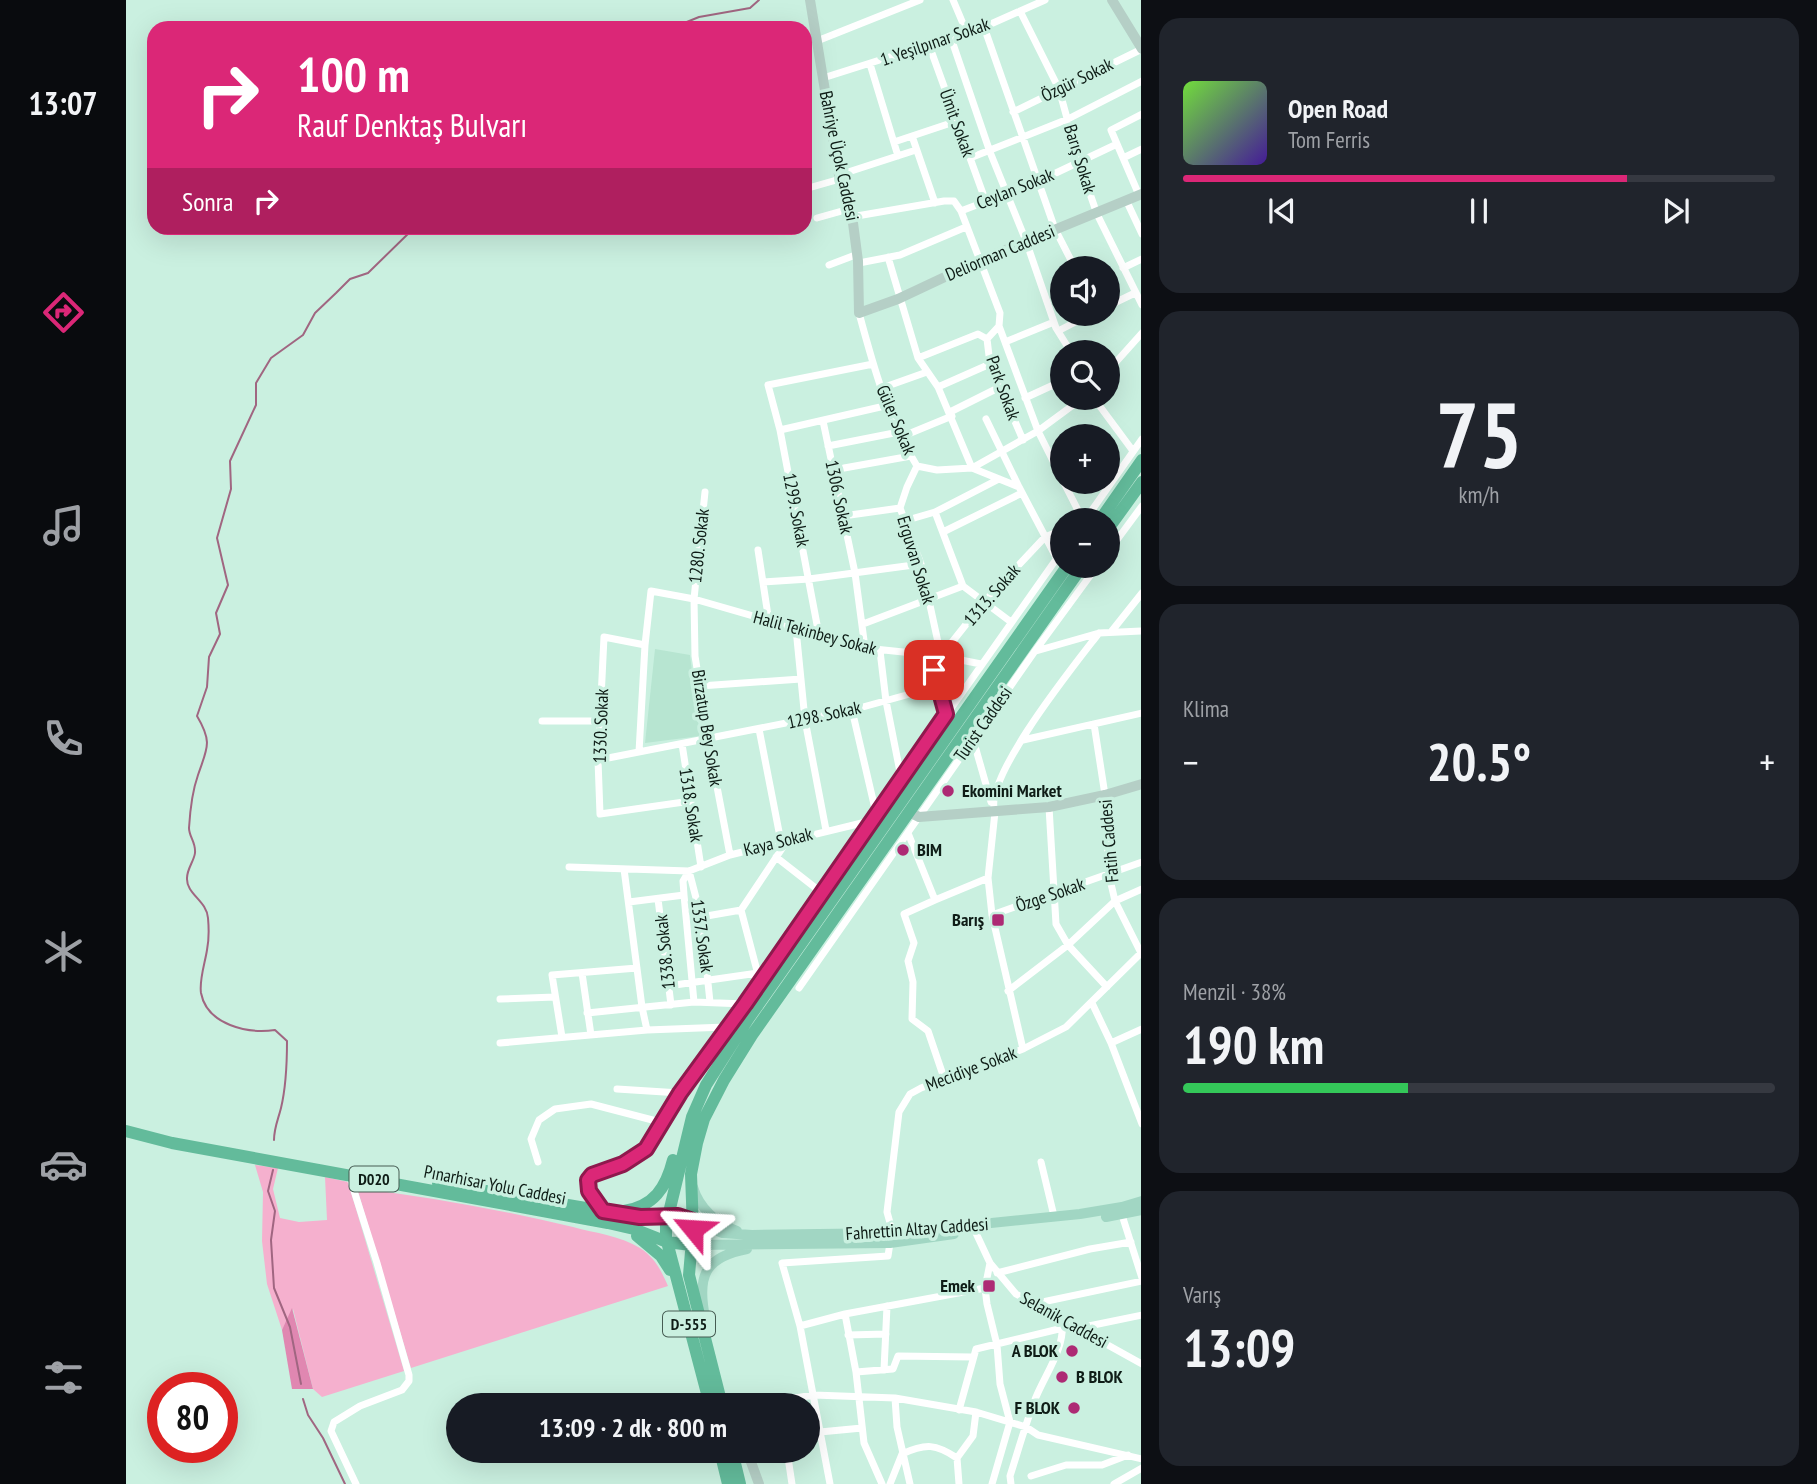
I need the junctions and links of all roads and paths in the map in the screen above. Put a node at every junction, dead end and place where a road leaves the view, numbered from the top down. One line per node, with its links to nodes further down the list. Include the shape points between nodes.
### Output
1 (810, 0): 10 (street, Bahriye Üçok Caddesi)
2 (920, 0): 10 (street)
3 (954, 0): 8 (street)
4 (1043, 0): 6 (street, 1. Yeşilpınar Sokak)
5 (1112, 0): 12 (street)
6 (1020, 12): 7 (street, 1. Yeşilpınar Sokak); 17 (street, Barış Sokak)
7 (984, 27): 8 (street, 1. Yeşilpınar Sokak); 18 (street)
8 (967, 33): 9 (street, 1. Yeşilpınar Sokak)
9 (951, 38): 11 (street, 1. Yeşilpınar Sokak); 28 (street)
10 (817, 41): 15 (street, Bahriye Üçok Caddesi)
11 (929, 45): 14 (street, 1. Yeşilpınar Sokak); 21 (street, Ümit Sokak)
12 (1141, 47)
13 (1141, 49): 17 (street, Özgür Sokak)
14 (870, 64): 15 (street, 1. Yeşilpınar Sokak); 24 (street)
15 (823, 78): 33 (street, Bahriye Üçok Caddesi)
16 (1141, 82): 20 (street)
17 (1059, 89): 18 (street, Özgür Sokak); 20 (street, Barış Sokak)
18 (1013, 111): 23 (street)
19 (1141, 115): 25 (street, via 1111,130)
20 (1068, 119): 23 (street); 32 (street, Barış Sokak)
21 (957, 121): 22 (street); 30 (street, Ümit Sokak)
22 (912, 136): 24 (street); 27 (street)
23 (1022, 139): 28 (street); 34 (street)
24 (894, 142): 29 (street)
25 (1117, 144): 31 (street); 32 (street, Ceylan Sokak)
26 (1141, 149): 31 (street)
27 (916, 150): 29 (street); 38 (street)
28 (990, 152): 30 (street); 36 (street)
29 (898, 156): 33 (street)
30 (970, 158): 39 (street, Ümit Sokak)
31 (1123, 158): 37 (street)
32 (1079, 162): 34 (street, Ceylan Sokak); 43 (street, Barış Sokak)
33 (840, 177): 35 (street); 42 (street, Bahriye Üçok Caddesi)
34 (1038, 181): 36 (street, Ceylan Sokak); 46 (street)
35 (812, 187)
36 (1006, 194): 39 (street, Ceylan Sokak); 48 (street)
37 (1140, 195): 40 (street, Deliorman Caddesi)
38 (935, 202): 41 (street, via 954,201); 42 (street)
39 (986, 202): 41 (street, Ceylan Sokak)
40 (1127, 202): 43 (street, Deliorman Caddesi); 47 (street)
41 (961, 211): 45 (street, Ceylan Sokak)
42 (850, 213): 44 (street); 51 (street, Bahriye Üçok Caddesi)
43 (1097, 214): 46 (street, Deliorman Caddesi); 55 (street, Barış Sokak)
44 (817, 218)
45 (966, 227): 50 (street); 53 (street, Ceylan Sokak)
46 (1055, 229): 48 (street, Deliorman Caddesi); 49 (street)
47 (1141, 232)
48 (1026, 241): 53 (street, Deliorman Caddesi); 60 (street)
49 (1069, 256)
50 (888, 257): 51 (street); 57 (street)
51 (858, 258): 54 (street); 61 (street, Bahriye Üçok Caddesi)
52 (1141, 259): 55 (street)
53 (981, 260): 57 (street, Deliorman Caddesi); 63 (street, via 1000,313)
54 (830, 265)
55 (1123, 268): 56 (street, Barış Sokak)
56 (1135, 293): 58 (street); 59 (street, Barış Sokak)
57 (898, 299): 61 (street, Deliorman Caddesi); 72 (street)
58 (1120, 300)
59 (1141, 303)
60 (1050, 310)
61 (859, 313): 73 (street, Güler Sokak)
62 (1050, 324): 70 (street)
63 (999, 326): 68 (street, Park Sokak); 70 (street)
64 (1056, 326): 66 (street)
65 (1068, 326): 66 (street)
66 (1058, 331): 69 (street)
67 (1141, 334): 71 (street)
68 (987, 339): 72 (street, via 978,334); 74 (street, Park Sokak)
69 (1064, 340)
70 (1005, 342): 80 (street)
71 (1121, 356)
72 (918, 358): 75 (street)
73 (873, 364): 79 (street, Güler Sokak); 87 (street, 1299. Sokak, via 768,385)
74 (990, 364): 76 (street); 77 (street, Park Sokak)
75 (927, 372): 76 (street); 79 (street)
76 (938, 387): 84 (street)
77 (1000, 387): 84 (street); 90 (street, Park Sokak)
78 (1050, 387): 80 (street)
79 (882, 388): 81 (street, Güler Sokak)
80 (1026, 398): 88 (street)
81 (889, 405): 86 (street); 89 (street, Güler Sokak)
82 (1066, 410): 88 (street)
83 (1103, 410): 95 (street)
84 (951, 414): 89 (street); 97 (street)
85 (986, 419): 92 (street)
86 (823, 421): 87 (street); 91 (street, 1306. Sokak)
87 (780, 430): 123 (street, 1299. Sokak)
88 (1038, 431): 90 (street); 93 (street)
89 (900, 434): 91 (street); 94 (street, Güler Sokak)
90 (1023, 440): 92 (street)
91 (828, 446): 98 (street, 1306. Sokak)
92 (1001, 451): 97 (street); 101 (street)
93 (1050, 455)
94 (911, 456): 96 (street, Güler Sokak); 98 (street)
95 (1137, 456): 104 (street); 105 (highway)
96 (917, 466): 97 (street, Güler Sokak); 103 (street, Erguvan Sokak)
97 (972, 468): 99 (street, Güler Sokak)
98 (833, 470): 108 (street, 1306. Sokak)
99 (999, 478): 101 (street, Güler Sokak); 106 (street)
100 (1141, 482): 107 (highway)
101 (1020, 490): 111 (street); 113 (street)
102 (705, 492): 127 (street, 1280. Sokak)
103 (900, 508): 108 (street); 110 (street, Erguvan Sokak)
104 (1094, 508)
105 (1107, 508)
106 (935, 512): 110 (street); 111 (street)
107 (1120, 512)
108 (843, 516): 118 (street, 1306. Sokak)
109 (1138, 518): 114 (street)
110 (904, 522): 117 (street, Erguvan Sokak)
111 (943, 532): 125 (street)
112 (1050, 535): 113 (street)
113 (1045, 537): 115 (street); 129 (street, 1313. Sokak)
114 (1120, 538)
115 (1050, 544)
116 (758, 550): 124 (street)
117 (921, 564): 118 (street); 128 (street, Erguvan Sokak)
118 (855, 573): 123 (street); 132 (street, 1306. Sokak)
119 (1050, 576): 131 (street)
120 (1051, 578): 172 (highway, D-555)
121 (1074, 578): 170 (highway, D-555)
122 (1088, 578): 141 (street, Turist Caddesi)
123 (809, 579): 124 (street); 137 (street, 1299. Sokak)
124 (763, 582): 130 (street)
125 (963, 586): 128 (street); 129 (street)
126 (1141, 594): 135 (street)
127 (694, 599): 130 (street, Halil Tekinbey Sokak); 138 (street, Halil Tekinbey Sokak, via 651,591); 146 (street, Birzatup Bey Sokak)
128 (929, 600): 132 (street); 143 (street, Erguvan Sokak)
129 (983, 603): 131 (street); 143 (street, 1313. Sokak)
130 (769, 622): 133 (street, Halil Tekinbey Sokak)
131 (1012, 622): 144 (street)
132 (863, 624): 139 (street, 1306. Sokak)
133 (796, 629): 137 (street, Halil Tekinbey Sokak); 145 (street)
134 (1141, 631): 135 (street)
135 (1111, 632): 136 (street)
136 (1099, 633): 141 (street); 159 (street)
137 (819, 635): 139 (street, Halil Tekinbey Sokak)
138 (645, 645): 154 (street, 1330. Sokak, via 604,637); 161 (street)
139 (865, 648): 140 (street, Halil Tekinbey Sokak)
140 (880, 651): 142 (street, Halil Tekinbey Sokak); 148 (street)
141 (1035, 651): 158 (street, Turist Caddesi)
142 (930, 654): 143 (street, Halil Tekinbey Sokak); 147 (street)
143 (941, 656): 144 (street, Halil Tekinbey Sokak)
144 (981, 664): 151 (street)
145 (801, 679): 146 (street); 152 (street)
146 (700, 686): 157 (street, Birzatup Bey Sokak)
147 (939, 686): 148 (street, 1298. Sokak); 151 (street)
148 (886, 701): 149 (street, 1298. Sokak); 163 (street)
149 (852, 710): 152 (street, 1298. Sokak); 169 (street)
150 (1141, 713): 155 (street)
151 (946, 714): 163 (street)
152 (805, 720): 156 (street, 1298. Sokak); 173 (street)
153 (542, 721): 154 (street)
154 (600, 721): 162 (street, 1330. Sokak)
155 (1094, 724): 159 (street); 165 (street, Fatih Caddesi)
156 (759, 729): 157 (street, 1298. Sokak); 175 (street)
157 (708, 739): 160 (street, 1298. Sokak); 176 (street, Birzatup Bey Sokak)
158 (973, 739): 168 (street); 170 (street, Turist Caddesi)
159 (1022, 740): 168 (street, via 995,789)
160 (682, 744): 161 (street, 1298. Sokak); 166 (street, 1318. Sokak)
161 (639, 752): 162 (street, 1298. Sokak)
162 (598, 760): 166 (street, 1330. Sokak, via 600,814)
163 (901, 777): 169 (street)
164 (1141, 784): 165 (street)
165 (1105, 795): 167 (street); 183 (street, Fatih Caddesi)
166 (691, 802): 180 (street, 1318. Sokak)
167 (1049, 807): 168 (street); 187 (street)
168 (994, 809): 170 (street); 184 (street)
169 (876, 813): 171 (street)
170 (914, 815): 174 (street, Turist Caddesi); 196 (highway, D-555)
171 (870, 821): 172 (street, Kaya Sokak); 173 (street, Kaya Sokak); 186 (street)
172 (887, 822): 210 (highway, D-555)
173 (826, 830): 175 (street, Kaya Sokak)
174 (908, 833): 190 (street); 196 (street, Turist Caddesi)
175 (784, 841): 176 (street, Kaya Sokak); 177 (street)
176 (730, 855): 180 (street, Kaya Sokak)
177 (776, 857): 186 (street); 193 (street)
178 (1141, 862): 183 (street, Özge Sokak)
179 (569, 867): 181 (street)
180 (701, 867): 182 (street, Kaya Sokak)
181 (624, 869): 182 (street); 192 (street)
182 (689, 871): 188 (street, via 683,881); 195 (street, 1337. Sokak)
183 (1109, 875): 187 (street, Özge Sokak); 191 (street, Fatih Caddesi)
184 (988, 878): 190 (street); 194 (street)
185 (1141, 889): 191 (street)
186 (822, 893): 203 (street)
187 (1053, 893): 194 (street, Özge Sokak); 197 (street, via 1056,924)
188 (684, 895): 189 (street); 204 (street)
189 (659, 899): 192 (street); 205 (street, 1338. Sokak)
190 (934, 900): 227 (street, via 904,914 914,943 908,961 913,982 912,1019 928,1031)
191 (1115, 901): 197 (street); 198 (street, Fatih Caddesi)
192 (629, 902): 200 (street)
193 (741, 910): 195 (street); 203 (street)
194 (992, 915): 208 (street)
195 (701, 916): 202 (street, 1337. Sokak)
196 (828, 937): 207 (street, Turist Caddesi); 238 (highway, D-555, via 752,1035 718,1091 700,1131)
197 (1068, 944): 206 (street); 208 (street)
198 (1141, 951)
199 (1141, 954): 206 (street, Mecidiye Sokak)
200 (638, 968): 201 (street); 217 (street)
201 (582, 973): 209 (street, via 552,975); 218 (street)
202 (709, 980): 203 (street); 204 (street); 213 (street, 1337. Sokak)
203 (759, 980): 210 (street); 215 (street)
204 (692, 982): 205 (street); 212 (street)
205 (668, 986): 216 (street, 1338. Sokak)
206 (1107, 987): 214 (street, Mecidiye Sokak)
207 (799, 988)
208 (1009, 991): 226 (street)
209 (555, 997): 211 (street); 223 (street)
210 (764, 997): 229 (highway, D-555)
211 (500, 999)
212 (694, 1002): 213 (street); 216 (street)
213 (710, 1002): 215 (street)
214 (1092, 1003): 225 (street); 226 (street, Mecidiye Sokak, via 1066,1027)
215 (745, 1004): 219 (street)
216 (671, 1005): 217 (street)
217 (642, 1007): 218 (street); 221 (street)
218 (587, 1013): 222 (street)
219 (726, 1027): 221 (street); 230 (street)
220 (1141, 1029): 225 (street)
221 (647, 1030): 222 (street)
222 (591, 1035): 223 (street)
223 (562, 1038): 224 (street)
224 (500, 1043)
225 (1111, 1043): 231 (street)
226 (1023, 1049): 227 (street, Mecidiye Sokak)
227 (944, 1078): 247 (street, Mecidiye Sokak, via 910,1094 899,1112 887,1212)
228 (617, 1089): 230 (street)
229 (702, 1092): 242 (highway, D-555); 244 (highway, via 686,1120 668,1177 657,1196)
230 (680, 1093): 233 (street)
231 (1138, 1103)
232 (126, 1123): 244 (highway, Pınarhisar Yolu Caddesi / D020)
233 (664, 1123): 235 (street, via 591,1104 555,1109 539,1120 531,1139); 244 (street, via 646,1149 588,1180 589,1191)
234 (126, 1131): 237 (highway, Pınarhisar Yolu Caddesi / D020)
235 (537, 1162)
236 (1041, 1162): 243 (street)
237 (349, 1175): 244 (highway, Pınarhisar Yolu Caddesi / D020); 296 (street, via 409,1375 402,1391 360,1406 334,1422 331,1431)
238 (691, 1179): 245 (highway, D-555); 248 (main road, via 698,1199 715,1219)
239 (1141, 1201): 243 (main road, Fahrettin Altay Caddesi)
240 (1141, 1210): 241 (main road, Fahrettin Altay Caddesi)
241 (1122, 1215): 246 (main road, Fahrettin Altay Caddesi); 250 (street)
242 (667, 1216): 244 (highway, Pınarhisar Yolu Caddesi); 245 (highway, Pınarhisar Yolu Caddesi); 249 (highway, D-555)
243 (1054, 1216): 247 (main road, Fahrettin Altay Caddesi)
244 (605, 1217): 249 (highway, Pınarhisar Yolu Caddesi); 256 (highway, via 646,1242)
245 (693, 1221): 248 (main road, Fahrettin Altay Caddesi, via 722,1233); 251 (highway, D-555)
246 (975, 1231): 247 (main road, Fahrettin Altay Caddesi); 252 (street, Selanik Caddesi)
247 (893, 1239): 248 (main road, Fahrettin Altay Caddesi); 263 (street, via 888,1256 782,1264)
248 (763, 1241): 251 (main road, Fahrettin Altay Caddesi); 268 (main road, via 723,1254 707,1269 702,1289)
249 (667, 1242): 251 (highway, Pınarhisar Yolu Caddesi); 256 (highway, D-555)
250 (1131, 1242): 253 (street); 254 (street)
251 (691, 1245): 268 (highway, D-555, via 689,1275)
252 (990, 1263): 253 (street, Selanik Caddesi); 257 (street)
253 (997, 1273): 258 (street, Selanik Caddesi)
254 (1141, 1277)
255 (1141, 1280): 258 (street)
256 (678, 1282): 274 (highway, D-555)
257 (985, 1287): 259 (street); 269 (street)
258 (1031, 1304): 262 (street, Selanik Caddesi)
259 (887, 1306): 260 (street); 266 (street)
260 (845, 1314): 263 (street); 267 (street)
261 (1141, 1315): 265 (street)
262 (1062, 1319): 264 (street); 265 (street, Selanik Caddesi)
263 (800, 1326): 276 (street)
264 (1063, 1328): 269 (street); 283 (street)
265 (1079, 1328): 271 (street, Selanik Caddesi)
266 (886, 1334): 267 (street); 272 (street)
267 (848, 1335): 273 (street)
268 (706, 1343): 275 (highway, D-555)
269 (997, 1345): 270 (street, via 976,1349); 282 (street, via 1000,1384)
270 (972, 1357): 272 (street, via 898,1356 893,1368); 280 (street)
271 (1141, 1363)
272 (884, 1370): 273 (street)
273 (856, 1372): 278 (street)
274 (707, 1393)
275 (719, 1393)
276 (814, 1393)
277 (820, 1395): 278 (street)
278 (859, 1395): 279 (street); 284 (street)
279 (895, 1398): 280 (street); 286 (street)
280 (959, 1410): 281 (street)
281 (976, 1412): 282 (street); 288 (street, via 973,1436)
282 (1010, 1422): 283 (street); 306 (street)
283 (1026, 1427): 287 (street, via 1038,1435); 307 (street)
284 (862, 1428): 285 (street); 302 (street)
285 (820, 1432): 301 (street)
286 (902, 1454): 288 (street, via 917,1447 940,1446); 303 (street); 304 (street)
287 (1129, 1455): 289 (street); 295 (street, via 1102,1465 1066,1465)
288 (957, 1458): 305 (street)
289 (1141, 1459)
290 (723, 1463): 297 (highway)
291 (735, 1463): 298 (highway)
292 (751, 1463): 299 (street)
293 (789, 1463): 300 (street)
294 (1141, 1469): 308 (street)
295 (1031, 1476)
296 (356, 1484)
297 (728, 1484)
298 (740, 1484)
299 (759, 1484)
300 (792, 1484)
301 (830, 1484)
302 (882, 1484)
303 (890, 1484)
304 (910, 1484)
305 (959, 1484)
306 (992, 1484)
307 (1011, 1484)
308 (1114, 1484)

